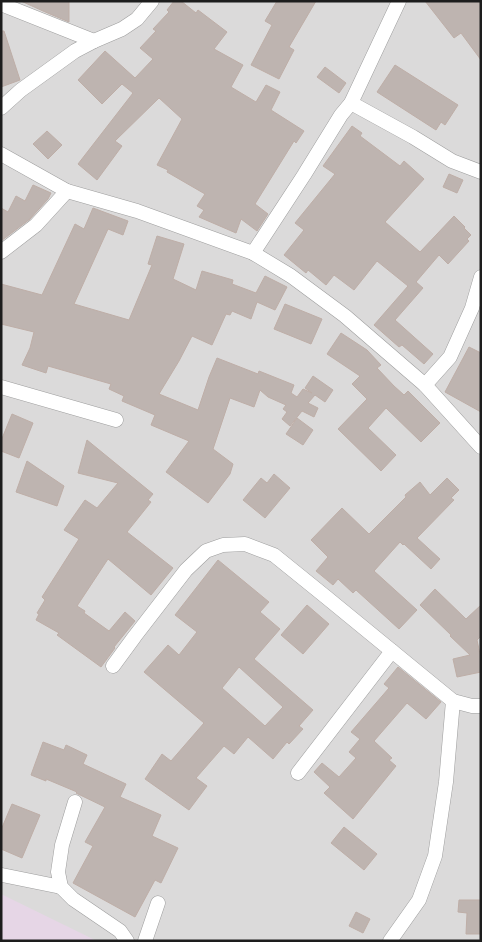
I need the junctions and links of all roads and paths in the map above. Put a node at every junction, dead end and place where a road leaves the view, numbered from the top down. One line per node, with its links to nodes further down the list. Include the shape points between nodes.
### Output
1 (152, 1): 4 (street, via 137,19)
2 (399, 1): 5 (street)
3 (1, 4): 4 (street)
4 (94, 41): 6 (street, via 45,72)
5 (351, 103): 8 (street, via 452,161); 11 (street)
6 (1, 108)
7 (1, 154): 9 (street)
8 (481, 172)
9 (67, 191): 10 (street, via 36,225); 11 (street, via 137,211)
10 (1, 252)
11 (253, 253): 13 (street, via 345,316)
12 (481, 278): 13 (street, via 472,308 450,357)
13 (425, 385): 16 (street)
14 (1, 387): 15 (street)
15 (116, 420)
16 (481, 447)
17 (392, 651): 18 (street, via 274,555 244,544 223,545 206,551 186,570); 19 (street); 21 (street)
18 (113, 666)
19 (453, 701): 20 (street); 28 (street, via 435,856 419,900)
20 (481, 706)
21 (298, 773)
22 (74, 802): 24 (street, via 62,845 58,872)
23 (2, 875): 24 (street)
24 (61, 887): 26 (street, via 73,899 120,930)
25 (158, 903): 27 (street)
26 (127, 941)
27 (145, 941)
28 (390, 941)

